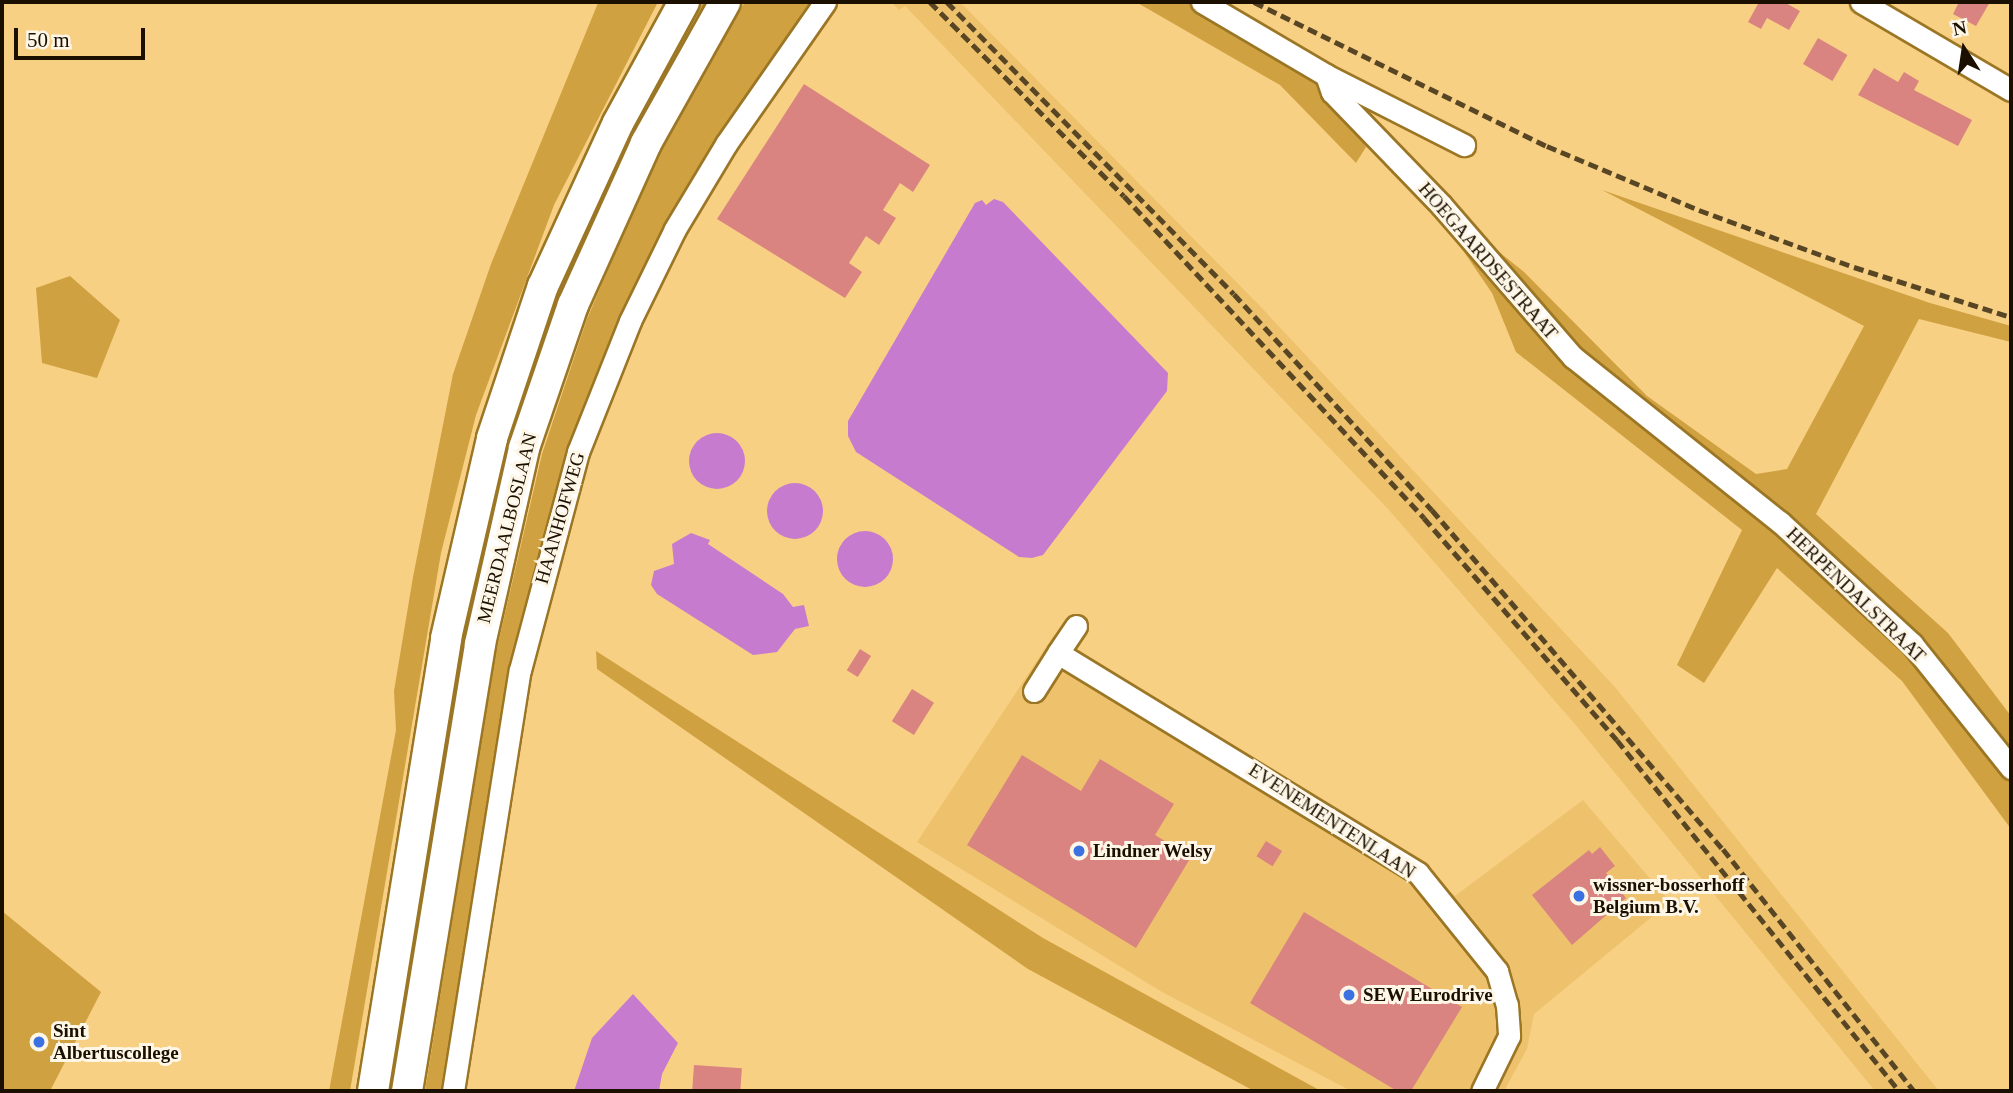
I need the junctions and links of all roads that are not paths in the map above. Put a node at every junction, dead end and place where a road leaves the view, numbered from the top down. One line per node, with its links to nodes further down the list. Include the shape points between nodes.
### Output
1 (684, 2): 14 (highway, MEERDAALBOSLAAN, via 618,123 543,286 492,438 446,638)
2 (725, 2): 15 (highway, MEERDAALBOSLAAN, via 646,143 573,305 524,448 480,645)
3 (825, 2): 16 (street, HAANHOFWEG, via 726,144 674,229 630,321 575,461 516,691)
4 (1202, 2): 6 (street, HOEGAARDSESTRAAT)
5 (1861, 2): 7 (street)
6 (1325, 75): 8 (street); 9 (street, HOEGAARDSESTRAAT, via 1332,92 1442,206 1573,357)
7 (2011, 90)
8 (1464, 145)
9 (1780, 522): 13 (street, HERPENDALSTRAAT, via 1912,644)
10 (1076, 626): 11 (street)
11 (1058, 653): 12 (street); 17 (street, EVENEMENTENLAAN, via 1418,873 1497,971 1507,1005 1509,1035)
12 (1034, 691)
13 (2011, 768)
14 (373, 1091)
15 (407, 1091)
16 (453, 1091)
17 (1482, 1091)

